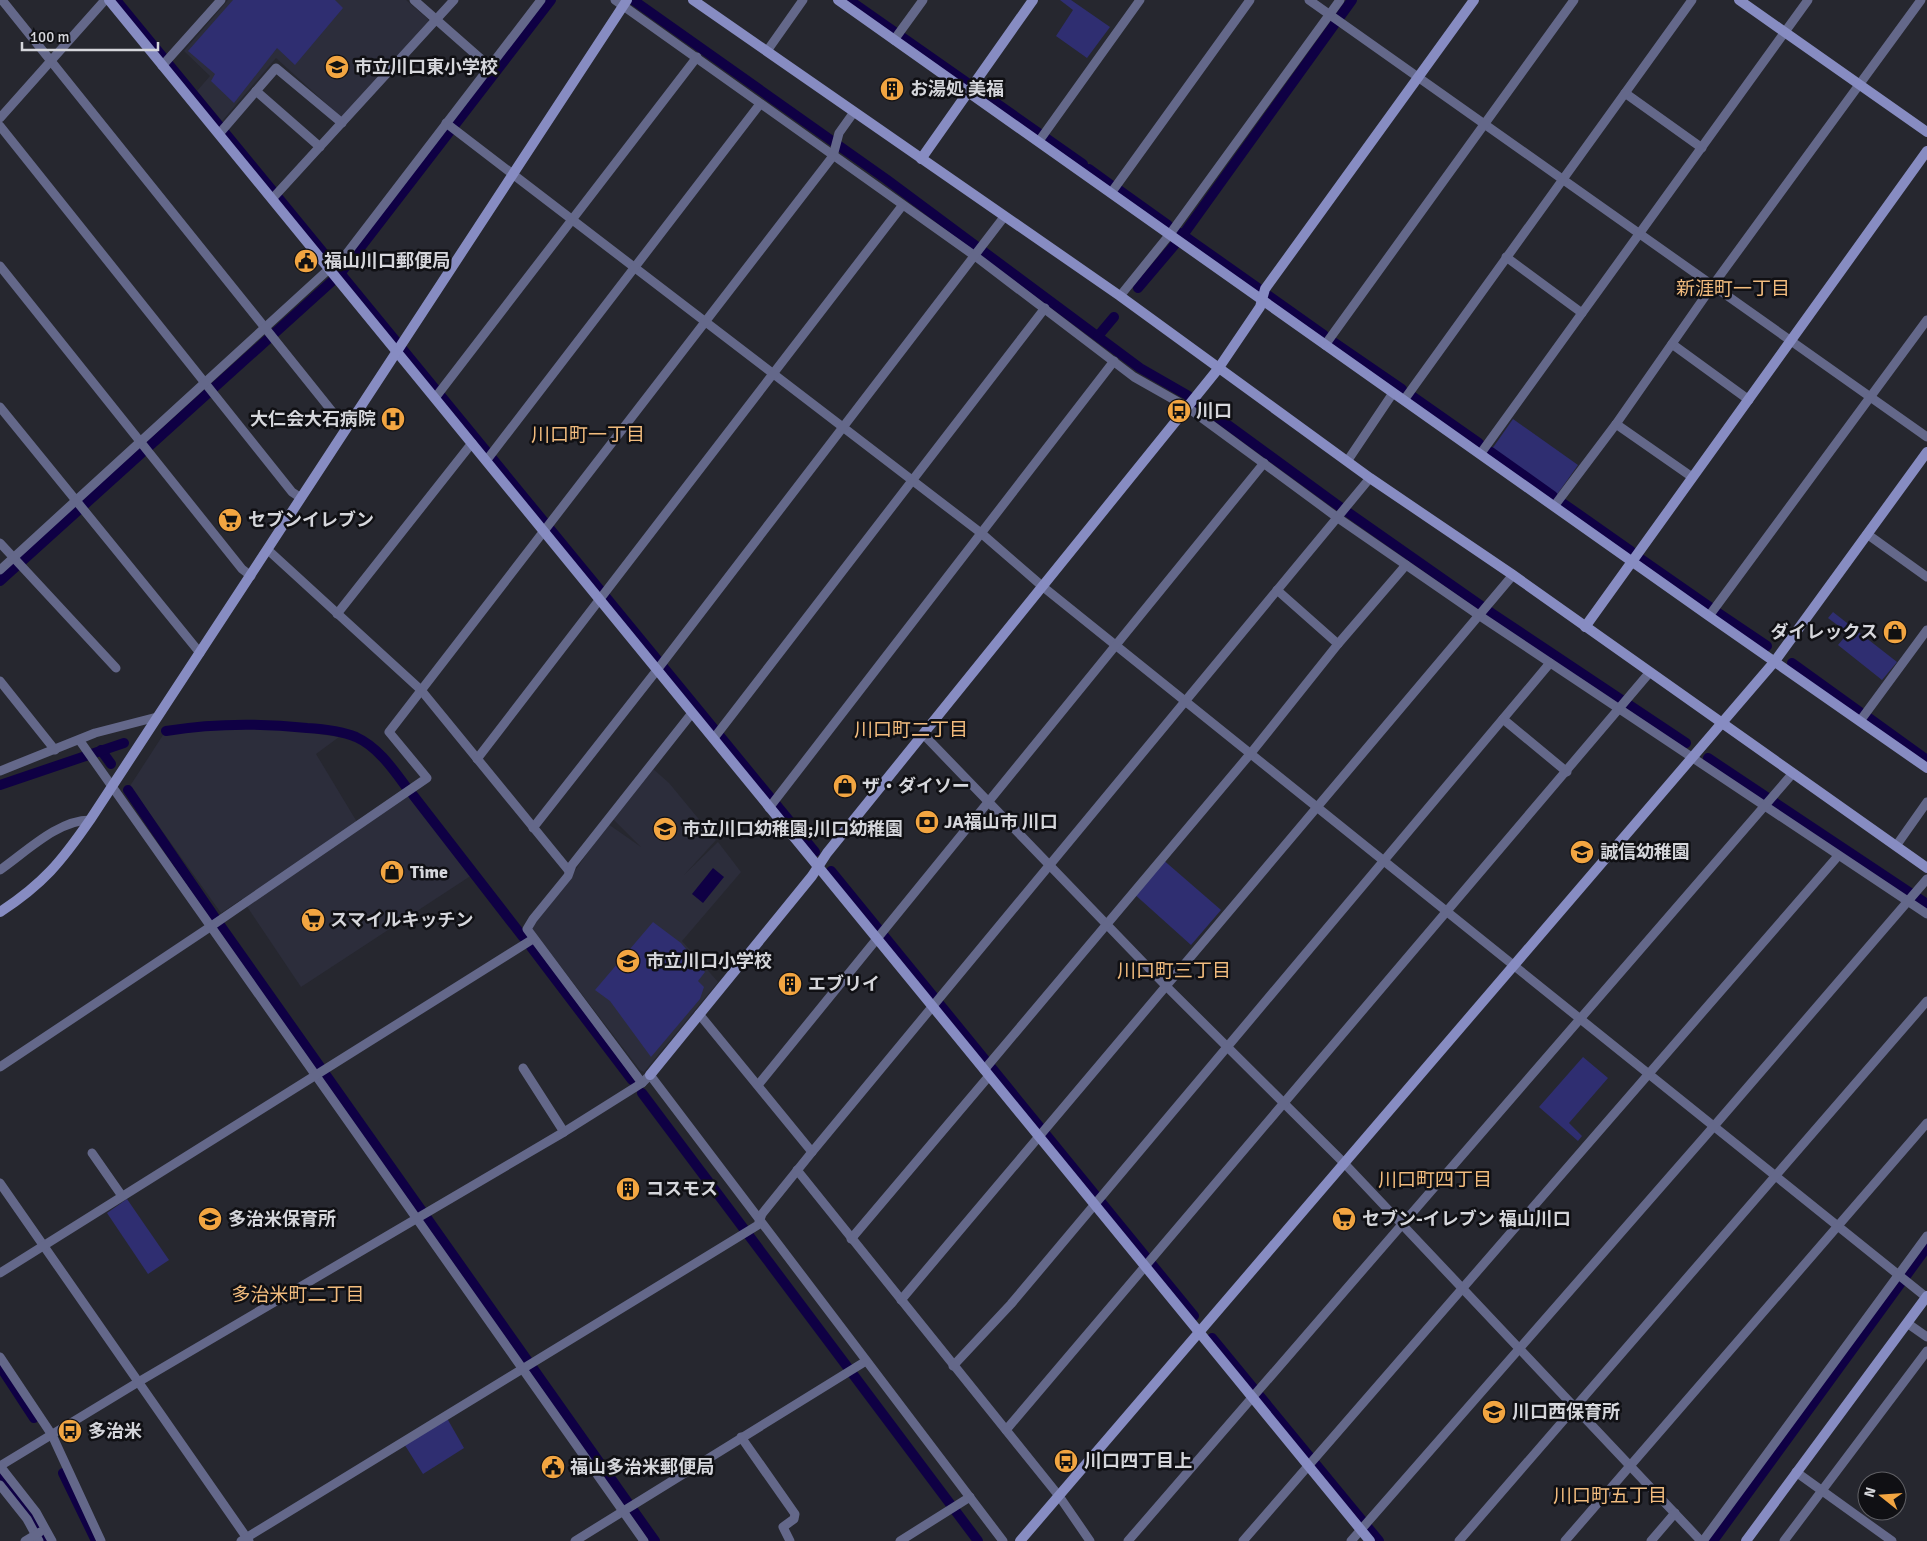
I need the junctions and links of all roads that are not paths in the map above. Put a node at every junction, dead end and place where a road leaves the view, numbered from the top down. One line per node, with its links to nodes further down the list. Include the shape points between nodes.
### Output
1 (2, 0): 29 (street)
2 (107, 0): 29 (street); 30 (street)
3 (220, 0): 30 (street)
4 (414, 0): 24 (street)
5 (454, 0): 24 (street)
6 (541, 0): 31 (street)
7 (693, 0): 27 (street)
8 (803, 0): 27 (street)
9 (838, 0): 26 (street)
10 (923, 0): 26 (street)
11 (1033, 0): 34 (street)
12 (1140, 0): 46 (street)
13 (1250, 0): 54 (street)
14 (1309, 0): 23 (street)
15 (1340, 0): 23 (street)
16 (1474, 0): 32 (street)
17 (1574, 0): 42 (street)
18 (1692, 0): 36 (street)
19 (1739, 0): 25 (street)
20 (1808, 0): 25 (street)
21 (1921, 0): 33 (street)
22 (622, 2): 28 (street); 52 (street)
23 (1335, 18): 32 (street); 60 (street)
24 (436, 20): 31 (street); 40 (street)
25 (1785, 32): 33 (street); 48 (street)
26 (894, 40): 34 (street)
27 (767, 51): 38 (street)
28 (697, 57): 37 (street); 58 (street)
29 (50, 60): 39 (street); 73 (street)
30 (162, 66): 45 (street)
31 (490, 67): 41 (street)
32 (1418, 78): 42 (street); 68 (street, via 1265,289)
33 (1860, 85): 44 (street); 66 (street)
34 (968, 91): 46 (street); 51 (street)
35 (256, 92): 40 (street, via 276,68 280,69); 45 (street); 47 (street)
36 (1625, 93): 48 (street); 53 (street)
37 (760, 104): 50 (street); 64 (street)
38 (854, 112): 50 (street, via 839,133); 51 (street)
39 (0, 118)
40 (342, 123): 47 (street)
41 (446, 123): 52 (street); 65 (street)
42 (1484, 125): 53 (street); 76 (street)
43 (0, 126): 81 (street)
44 (1927, 132)
45 (218, 134): 55 (street)
46 (1039, 141): 54 (street)
47 (320, 148): 55 (street)
48 (1702, 148): 59 (street)
49 (1927, 151): 74 (street)
50 (833, 156): 56 (street); 72 (street)
51 (921, 159): 57 (street)
52 (512, 173): 58 (street); 77 (street)
53 (1562, 181): 59 (street); 62 (street)
54 (1111, 193): 60 (street)
55 (272, 199): 65 (street)
56 (902, 206): 61 (street); 80 (street)
57 (1004, 217): 61 (street); 67 (street)
58 (572, 219): 64 (street); 84 (street)
59 (1639, 233): 66 (street); 70 (street)
60 (1176, 238): 67 (street); 68 (street)
61 (975, 256): 69 (street); 91 (street)
62 (1506, 258): 70 (street); 85 (street)
63 (0, 266): 94 (street)
64 (635, 267): 72 (street); 97 (street)
65 (333, 274): 73 (street); 77 (street)
66 (1713, 285): 74 (street); 75 (street)
67 (1120, 296): 79 (street)
68 (1262, 300): 76 (street); 79 (street)
69 (1045, 308): 78 (street); 102 (street)
70 (1582, 313): 96 (street)
71 (1927, 320): 83 (street)
72 (704, 321): 80 (street); 107 (street)
73 (267, 328): 81 (street); 90 (street, via 339,420)
74 (1792, 341): 83 (street); 86 (street)
75 (1672, 344): 86 (street); 89 (street)
76 (1326, 346): 82 (street)
77 (397, 352): 84 (street); 90 (street)
78 (1114, 361): 87 (street, via 1134,377); 108 (street)
79 (1218, 369): 87 (street); 98 (street)
80 (774, 373): 91 (street); 121 (street)
81 (206, 384): 94 (street); 103 (street, via 292,492)
82 (1394, 392): 85 (street); 98 (street)
83 (1872, 397): 92 (street); 124 (street)
84 (435, 398): 93 (street)
85 (1404, 400): 96 (street)
86 (1749, 400): 100 (street)
87 (1190, 404): 99 (street); 119 (street)
88 (0, 407): 104 (street)
89 (1616, 424): 100 (street); 105 (street)
90 (348, 426): 103 (street)
91 (843, 427): 102 (street); 133 (street)
92 (1927, 438)
93 (472, 442): 97 (street); 122 (street)
94 (141, 443): 104 (street); 117 (street)
95 (1927, 452): 109 (street)
96 (1481, 453): 105 (street)
97 (486, 460): 107 (street)
98 (1348, 460): 101 (street)
99 (1264, 463): 106 (street); 127 (street)
100 (1692, 477): 113 (street)
101 (1370, 478): 106 (street); 116 (street)
102 (912, 481): 108 (street); 145 (street)
103 (301, 498): 111 (street)
104 (76, 502): 112 (street); 129 (street)
105 (1555, 505): 113 (street)
106 (1338, 518): 114 (street); 120 (street)
107 (543, 530): 121 (street); 136 (street)
108 (982, 534): 119 (street); 160 (street)
109 (1867, 534): 118 (street); 130 (street)
110 (0, 543): 112 (street)
111 (268, 550): 117 (street); 122 (street)
112 (14, 560): 115 (street); 132 (street)
113 (1631, 561): 124 (street); 125 (street)
114 (1406, 565): 123 (street); 128 (street)
115 (0, 570)
116 (1513, 575): 123 (street); 125 (street)
117 (251, 576): 129 (street)
118 (1927, 577)
119 (1042, 586): 127 (street); 144 (street)
120 (1277, 590): 128 (street); 137 (street)
121 (599, 600): 133 (street); 150 (street)
122 (337, 614): 136 (street)
123 (1480, 616): 131 (street); 159 (street)
124 (1709, 616): 130 (street)
125 (1585, 627): 134 (street)
126 (1927, 630): 142 (street)
127 (1116, 644): 137 (street); 156 (street)
128 (1338, 644): 148 (street)
129 (200, 653): 140 (street)
130 (1775, 661): 142 (street); 143 (street)
131 (1550, 663): 138 (street); 141 (street)
132 (116, 668)
133 (657, 670): 139 (street); 162 (street)
134 (1650, 672): 138 (street); 143 (street)
135 (0, 681): 147 (street)
136 (420, 690): 150 (street); 176 (street, via 389,732 427,778)
137 (1186, 701): 148 (street); 166 (street)
138 (1619, 708): 149 (street); 153 (street)
139 (692, 713): 145 (street); 170 (street)
140 (157, 717): 146 (street, via 103,731); 155 (street)
141 (1503, 719): 153 (street); 165 (street)
142 (1860, 721): 151 (street)
143 (1721, 723): 149 (street); 154 (street)
144 (924, 735): 156 (street); 167 (street)
145 (714, 738): 160 (street)
146 (80, 741): 147 (street); 155 (street)
147 (55, 750): 152 (street)
148 (1251, 753): 159 (street); 177 (street)
149 (1693, 758): 158 (street); 180 (street)
150 (477, 760): 162 (street)
151 (1927, 768)
152 (0, 771)
153 (1567, 772): 173 (street)
154 (1793, 773): 158 (street); 163 (street)
155 (112, 788): 161 (street); 176 (street)
156 (987, 802): 166 (street); 178 (street)
157 (1927, 802): 163 (street)
158 (1766, 806): 164 (street); 185 (street)
159 (1319, 807): 165 (street); 181 (street)
160 (769, 808): 167 (street)
161 (90, 820): 169 (street, via 73,822 49,835); 174 (street, via 63,860 30,893)
162 (533, 828): 170 (street)
163 (1896, 846): 168 (street)
164 (1838, 856): 172 (street); 191 (street)
165 (1384, 859): 173 (street); 186 (street)
166 (1051, 866): 177 (street); 183 (street)
167 (818, 868): 178 (street); 184 (street)
168 (1927, 868)
169 (0, 870)
170 (569, 871): 179 (street, via 528,926)
171 (1927, 879): 172 (street)
172 (1908, 902): 175 (street); 197 (street)
173 (1447, 910): 180 (street); 195 (street)
174 (0, 912)
175 (1927, 914)
176 (215, 924): 187 (street); 189 (street)
177 (1107, 925): 181 (street); 190 (street)
178 (876, 938): 183 (street); 194 (street)
179 (533, 939): 189 (street); 193 (street)
180 (1514, 965): 185 (street); 202 (street)
181 (1167, 986): 186 (street); 199 (street)
182 (1927, 1001): 204 (street)
183 (932, 1008): 190 (street); 200 (street)
184 (699, 1014): 192 (street); 194 (street)
185 (1579, 1018): 191 (street); 210 (street)
186 (1228, 1046): 195 (street); 207 (street)
187 (0, 1067)
188 (523, 1068): 198 (street)
189 (320, 1072): 206 (street); 208 (street)
190 (986, 1073): 199 (street); 213 (street)
191 (1650, 1073): 197 (street); 218 (street)
192 (650, 1075): 193 (street); 209 (street)
193 (642, 1084): 198 (street)
194 (758, 1085): 200 (street)
195 (1284, 1103): 202 (street); 215 (street)
196 (1927, 1123): 211 (street)
197 (1715, 1125): 204 (street); 224 (street)
198 (564, 1132): 208 (street)
199 (1039, 1137): 207 (street); 220 (street)
200 (812, 1152): 203 (street)
201 (92, 1153): 206 (street)
202 (1344, 1163): 210 (street); 222 (street)
203 (797, 1170): 209 (street); 213 (street)
204 (1775, 1176): 211 (street); 232 (street)
205 (0, 1183): 214 (street)
206 (122, 1196): 214 (street)
207 (1094, 1205): 215 (street); 229 (street, via 987,1331)
208 (422, 1216): 228 (street); 230 (street)
209 (760, 1220): 227 (street); 228 (street, via 747,1233)
210 (1402, 1225): 218 (street); 231 (street)
211 (1838, 1226): 217 (street); 238 (street)
212 (1927, 1236): 217 (street)
213 (852, 1238): 220 (street)
214 (44, 1245): 216 (street); 230 (street)
215 (1144, 1266): 222 (street); 233 (street)
216 (0, 1272)
217 (1898, 1274): 219 (street); 266 (street)
218 (1464, 1288): 224 (street); 237 (street)
219 (1927, 1296): 221 (street)
220 (901, 1300): 229 (street)
221 (1908, 1323): 223 (street); 239 (street)
222 (1199, 1332): 231 (street); 242 (street)
223 (1927, 1337)
224 (1520, 1349): 232 (street); 246 (street)
225 (1927, 1351): 241 (street)
226 (0, 1357): 234 (street)
227 (866, 1360): 235 (street); 243 (street)
228 (528, 1366): 244 (street); 248 (street)
229 (953, 1366): 233 (street)
230 (140, 1382): 234 (street); 248 (street)
231 (1252, 1398): 237 (street); 259 (street)
232 (1576, 1407): 238 (street); 263 (street)
233 (1006, 1430): 242 (street)
234 (52, 1435): 236 (street); 251 (street)
235 (741, 1437): 244 (street); 254 (street, via 795,1514 794,1519 783,1527)
236 (0, 1466): 247 (street)
237 (1308, 1466): 246 (street); 260 (street)
238 (1630, 1466): 245 (street); 264 (street)
239 (1796, 1472): 241 (street); 267 (street)
240 (0, 1485): 247 (street)
241 (1821, 1492): 268 (street); 269 (street)
242 (1059, 1496): 257 (street); 258 (street)
243 (970, 1497): 255 (street); 256 (street)
244 (628, 1508): 252 (street); 253 (street)
245 (1675, 1513): 265 (street); 266 (street)
246 (1361, 1530): 261 (street); 262 (street)
247 (41, 1534): 249 (street); 250 (street)
248 (246, 1540)
249 (25, 1541)
250 (52, 1541)
251 (101, 1541)
252 (575, 1541)
253 (644, 1541)
254 (790, 1541)
255 (900, 1541)
256 (1004, 1541)
257 (1020, 1541)
258 (1090, 1541)
259 (1128, 1541)
260 (1243, 1541)
261 (1351, 1541)
262 (1370, 1541)
263 (1459, 1541)
264 (1565, 1541)
265 (1651, 1541)
266 (1702, 1541)
267 (1746, 1541)
268 (1784, 1541)
269 (1892, 1541)

